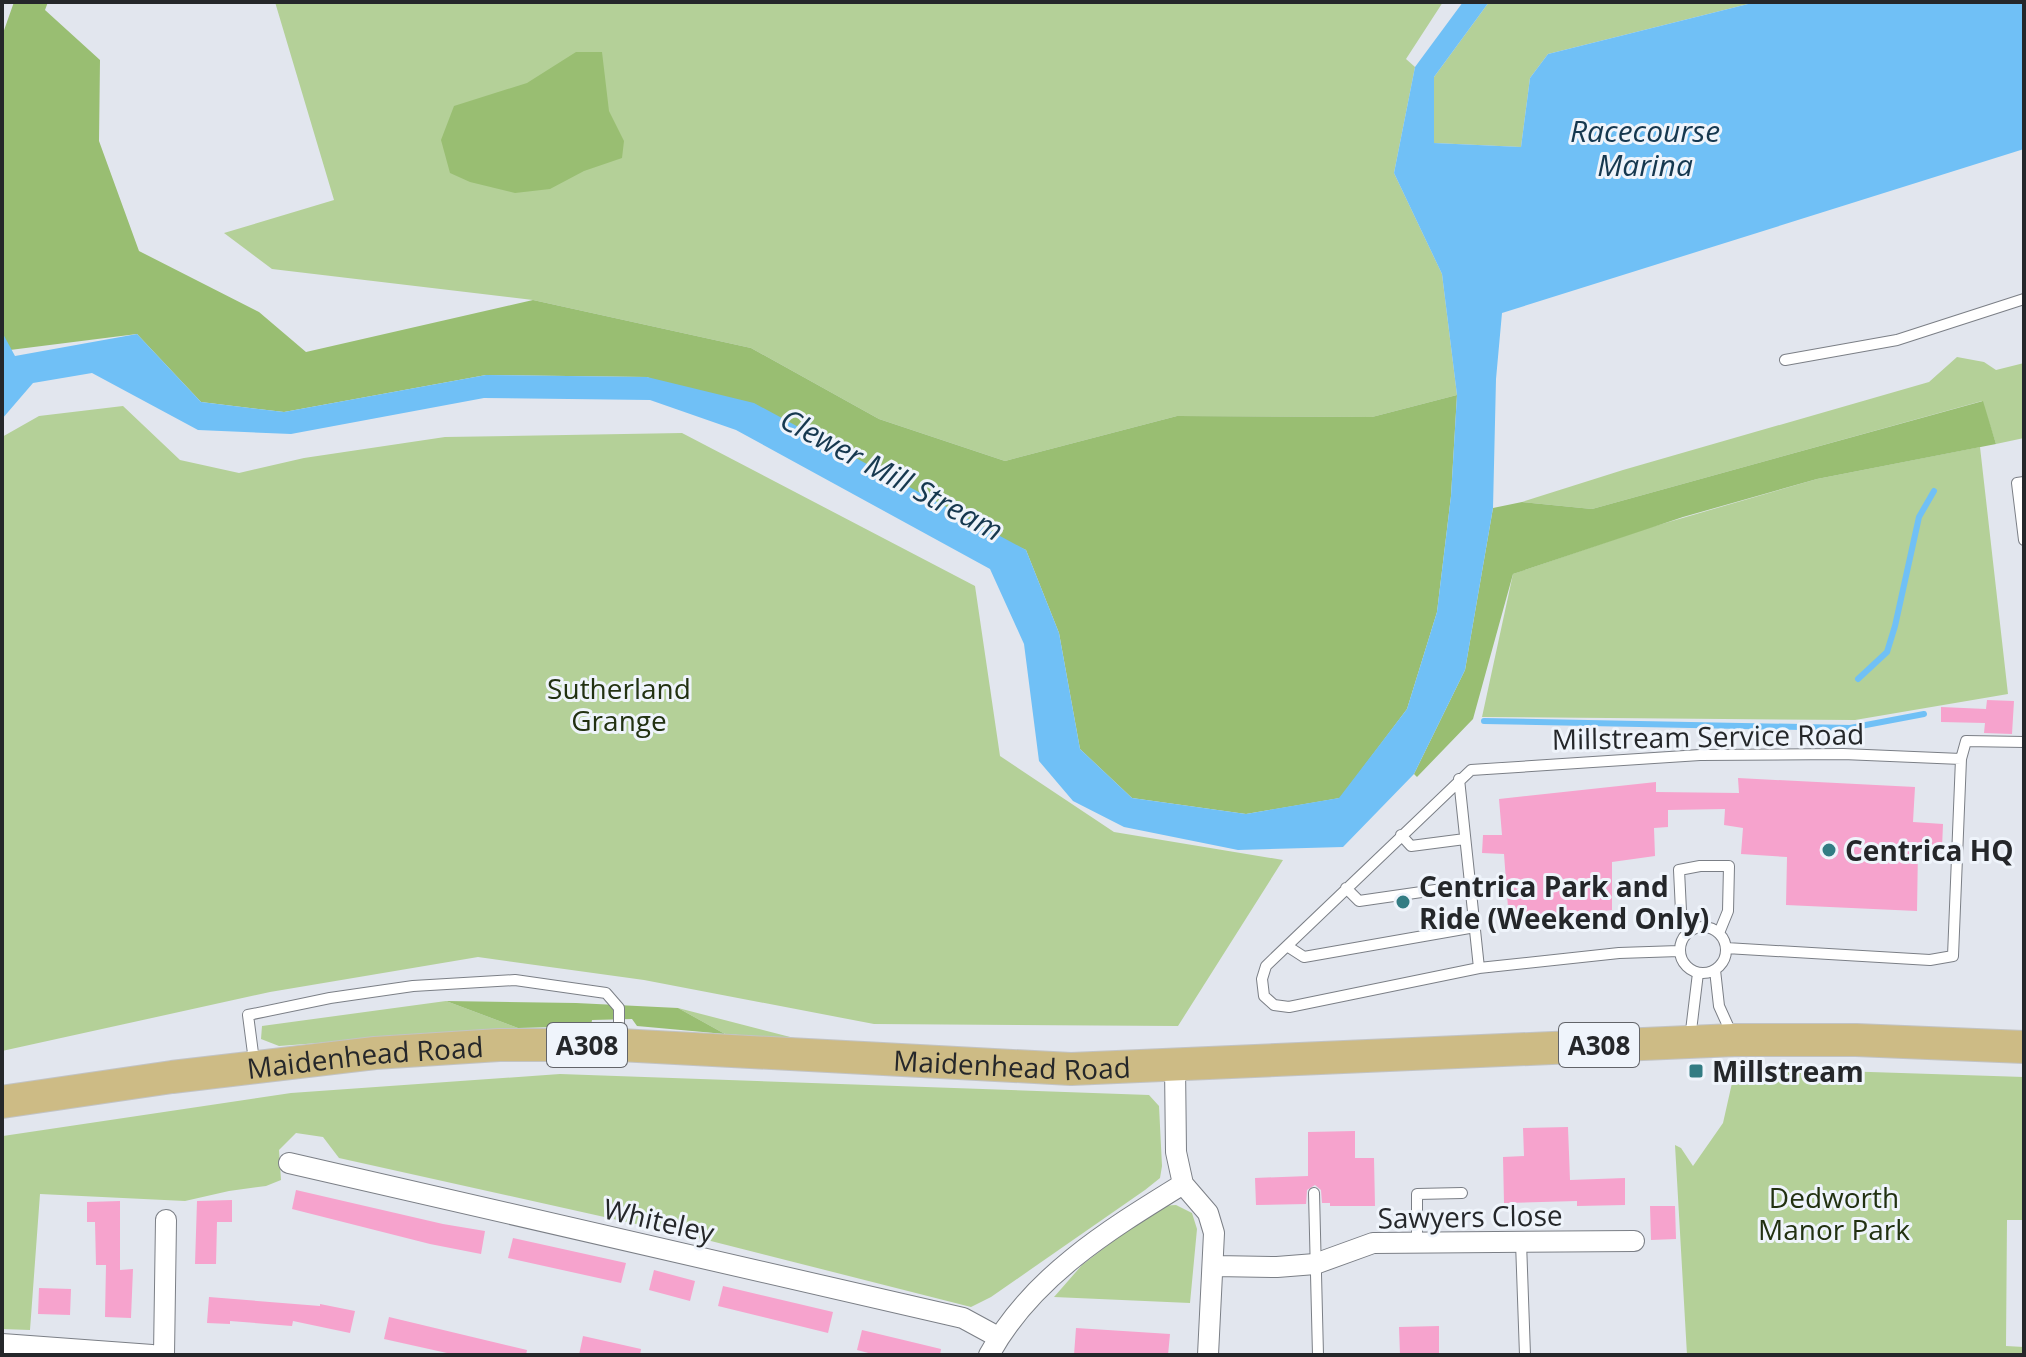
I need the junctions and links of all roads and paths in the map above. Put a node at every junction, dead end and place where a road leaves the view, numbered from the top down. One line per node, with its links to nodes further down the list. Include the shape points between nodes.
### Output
1 (2024, 299): 2 (lane, via 1897,340)
2 (1785, 360)
3 (2024, 482): 4 (lane, via 2017,483)
4 (2024, 540)
5 (2024, 742): 6 (lane, via 1966,741)
6 (1961, 759): 7 (lane, Millstream Service Road, via 1700,755 1487,767); 16 (lane, via 1953,956 1930,960)
7 (1459, 779): 8 (lane, Millstream Service Road); 9 (lane)
8 (1401, 835): 9 (lane, via 1411,846); 11 (lane, Millstream Service Road)
9 (1465, 839): 10 (lane)
10 (1470, 885): 11 (lane, via 1359,901); 12 (lane)
11 (1346, 888): 15 (lane, Millstream Service Road)
12 (1475, 927): 15 (lane, via 1304,957); 18 (lane)
13 (1687, 932): 14 (lane, via 1700,927); 14 (lane, via 1679,870 1729,866 1728,911); 17 (lane)
14 (1719, 933): 16 (lane)
15 (1287, 946): 18 (lane, Millstream Service Road, via 1266,966 1262,979 1264,996 1274,1005 1289,1007)
16 (1726, 948): 19 (lane)
17 (1679, 951): 18 (lane, Millstream Service Road); 20 (lane, via 1686,967)
18 (1479, 968)
19 (1715, 970): 20 (lane); 21 (lane, via 1719,1006)
20 (1698, 973): 22 (lane)
21 (1734, 1040): 22 (main road, Maidenhead Road / A308); 24 (main road, Maidenhead Road / A308)
22 (1690, 1041): 25 (main road, Maidenhead Road / A308)
23 (619, 1045): 25 (main road, Maidenhead Road / A308, via 1071,1069); 26 (main road, Maidenhead Road / A308, via 499,1045); 26 (lane, via 619,1008 606,993 515,980 413,986 248,1015)
24 (2024, 1047)
25 (1175, 1066): 29 (street, via 1176,1152)
26 (255, 1067): 27 (main road, Maidenhead Road / A308)
27 (2, 1102)
28 (300, 1160): 39 (street, Whiteley, via 963,1318)
29 (1183, 1184): 37 (street, via 1208,1213); 39 (street, via 1099,1235 1035,1292)
30 (1314, 1193): 36 (lane)
31 (1462, 1193): 35 (lane, via 1417,1194)
32 (166, 1220): 41 (street, via 157,1247)
33 (1634, 1241): 34 (street, Sawyers Close)
34 (1521, 1242): 35 (street, Sawyers Close); 44 (lane)
35 (1417, 1243): 36 (street, Sawyers Close, via 1373,1243)
36 (1315, 1264): 37 (street, Sawyers Close); 43 (lane)
37 (1215, 1266): 42 (street)
38 (2, 1344): 40 (street)
39 (994, 1346)
40 (152, 1355)
41 (164, 1355)
42 (1208, 1355)
43 (1318, 1355)
44 (1525, 1355)

